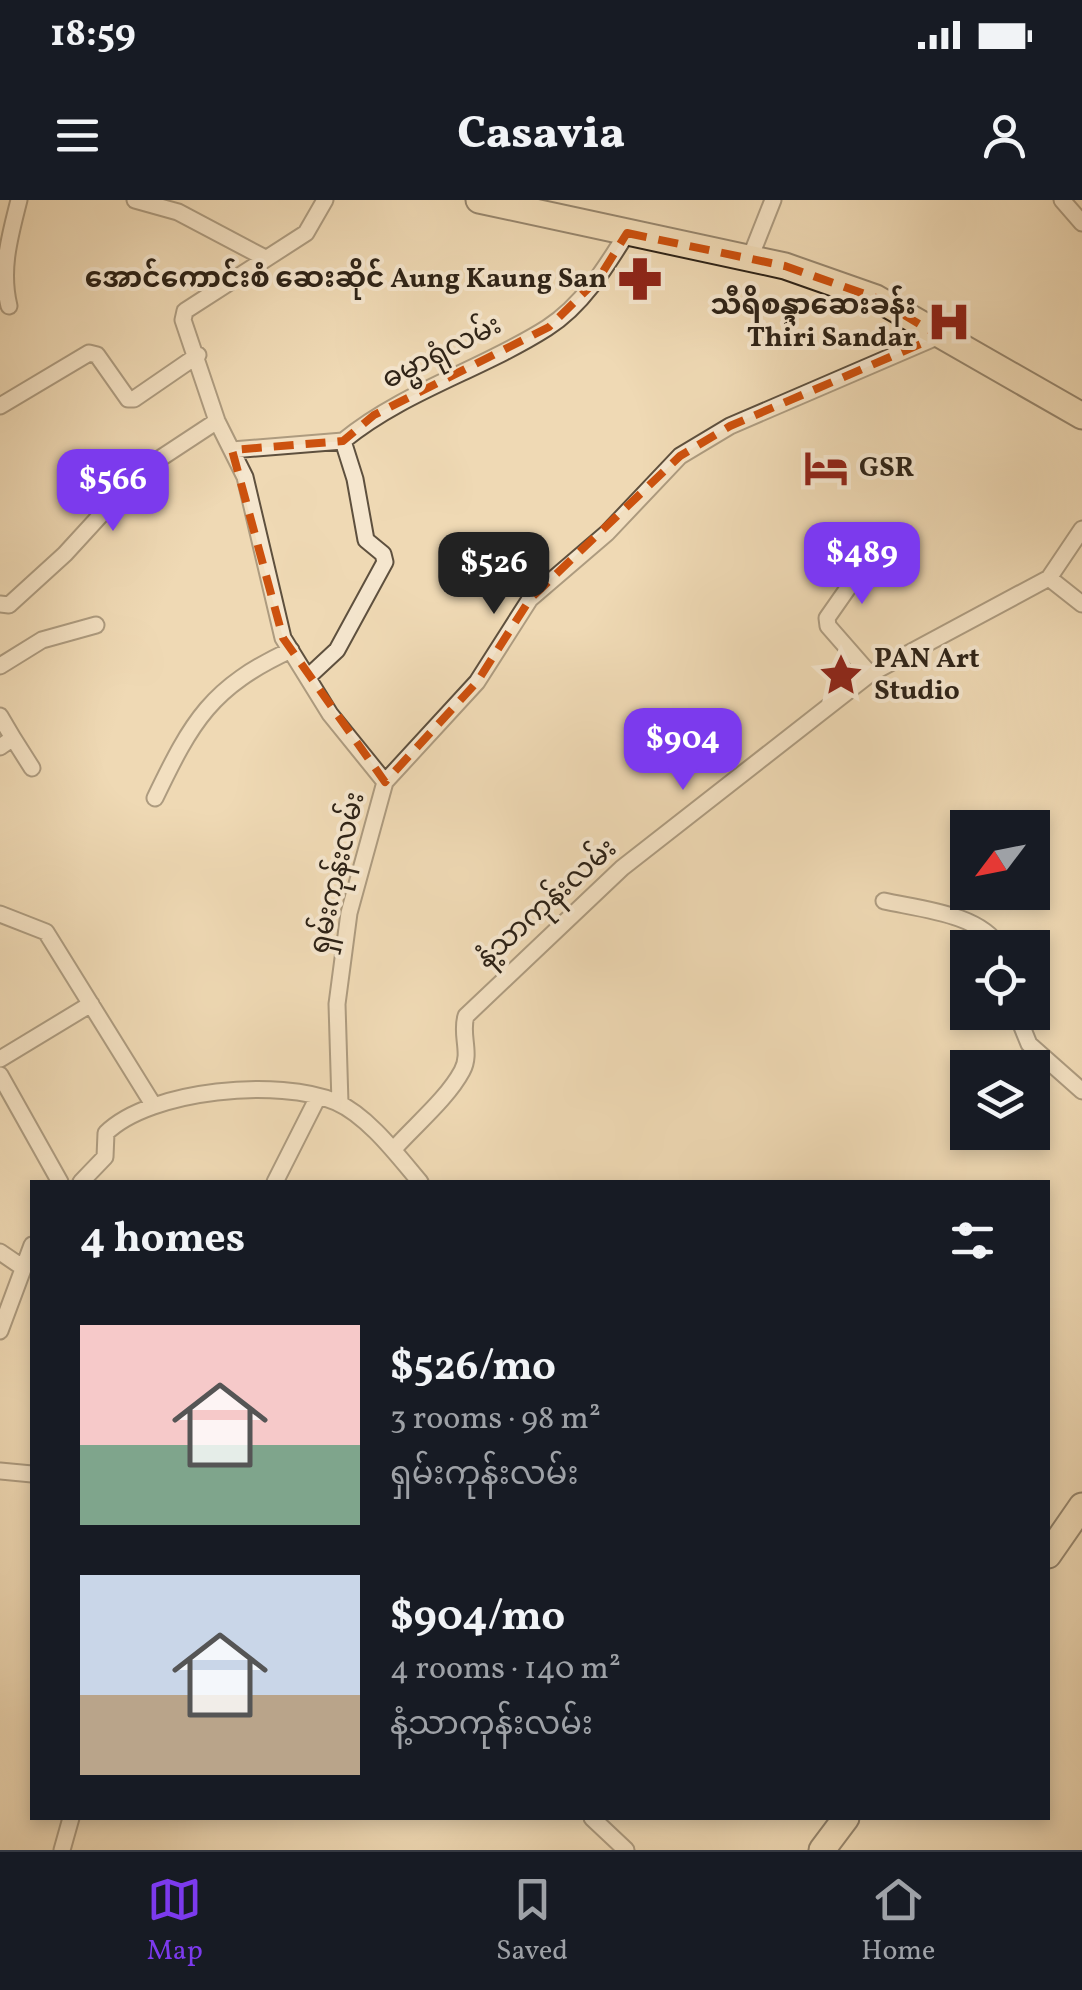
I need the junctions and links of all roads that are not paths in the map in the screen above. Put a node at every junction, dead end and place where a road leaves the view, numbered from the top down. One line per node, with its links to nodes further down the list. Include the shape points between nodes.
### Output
1 (19, 200): 13 (street, via 4,269)
2 (135, 200): 8 (street)
3 (195, 200): 8 (street)
4 (325, 200): 11 (street, via 306,233)
5 (479, 200): 10 (main road)
6 (773, 200): 12 (street)
7 (1062, 200): 9 (street)
8 (188, 217): 11 (street)
9 (1082, 223)
10 (627, 233): 12 (main road); 19 (street, ဓမ္မာရုံလမ်း, via 599,278 549,327 374,415)
11 (263, 257): 15 (street, via 184,311)
12 (750, 258): 14 (main road, via 876,298)
13 (9, 306)
14 (939, 336): 17 (main road); 34 (street, ရှမ်းကုန်းလမ်း, via 730,426 680,456 607,533 530,599 478,682)
15 (198, 355): 16 (street, via 134,399 89,354); 18 (street)
16 (0, 406)
17 (1082, 416)
18 (217, 420): 20 (street); 24 (street, via 141,472 64,554 8,605)
19 (342, 442): 20 (street); 30 (street, via 366,540 386,562 337,650)
20 (232, 450): 27 (street)
21 (1082, 530): 23 (street, နံ့သာကုန်းလမ်း)
22 (890, 540): 29 (street, via 827,618)
23 (1049, 578): 25 (street); 29 (street, နံ့သာကုန်းလမ်း)
24 (0, 604)
25 (1082, 604)
26 (96, 626): 28 (street, via 42,640)
27 (291, 650): 30 (street); 35 (street, via 236,678 216,699 180,746)
28 (0, 666)
29 (870, 674): 47 (street, နံ့သာကုန်းလမ်း, via 622,868 485,994 461,1032 463,1070)
30 (308, 677): 34 (street)
31 (0, 716): 32 (street)
32 (6, 743): 33 (street)
33 (32, 768)
34 (385, 782): 45 (street, ရှမ်းကုန်းလမ်း, via 349,913 337,1004)
35 (155, 798)
36 (884, 901): 38 (street)
37 (0, 914): 39 (street, via 46,932)
38 (987, 930)
39 (91, 1004): 41 (street); 46 (street)
40 (1023, 1030): 43 (street, via 1028,1044)
41 (0, 1059)
42 (0, 1075): 48 (street)
43 (1082, 1091)
44 (318, 1097): 45 (street); 46 (street, via 246,1088); 50 (street)
45 (340, 1103): 47 (street)
46 (154, 1106): 49 (street, via 106,1133 105,1157)
47 (393, 1150): 51 (street)
48 (59, 1180)
49 (84, 1180)
50 (276, 1180)
51 (418, 1180)
52 (30, 1249): 54 (street)
53 (0, 1252): 54 (street)
54 (22, 1267): 55 (street)
55 (0, 1331)
56 (0, 1471): 57 (street)
57 (30, 1474)
58 (1082, 1506): 59 (main road)
59 (1050, 1552)
60 (70, 1820): 63 (street)
61 (594, 1820): 64 (street)
62 (844, 1820): 65 (main road)
63 (62, 1850)
64 (626, 1850)
65 (822, 1850)

